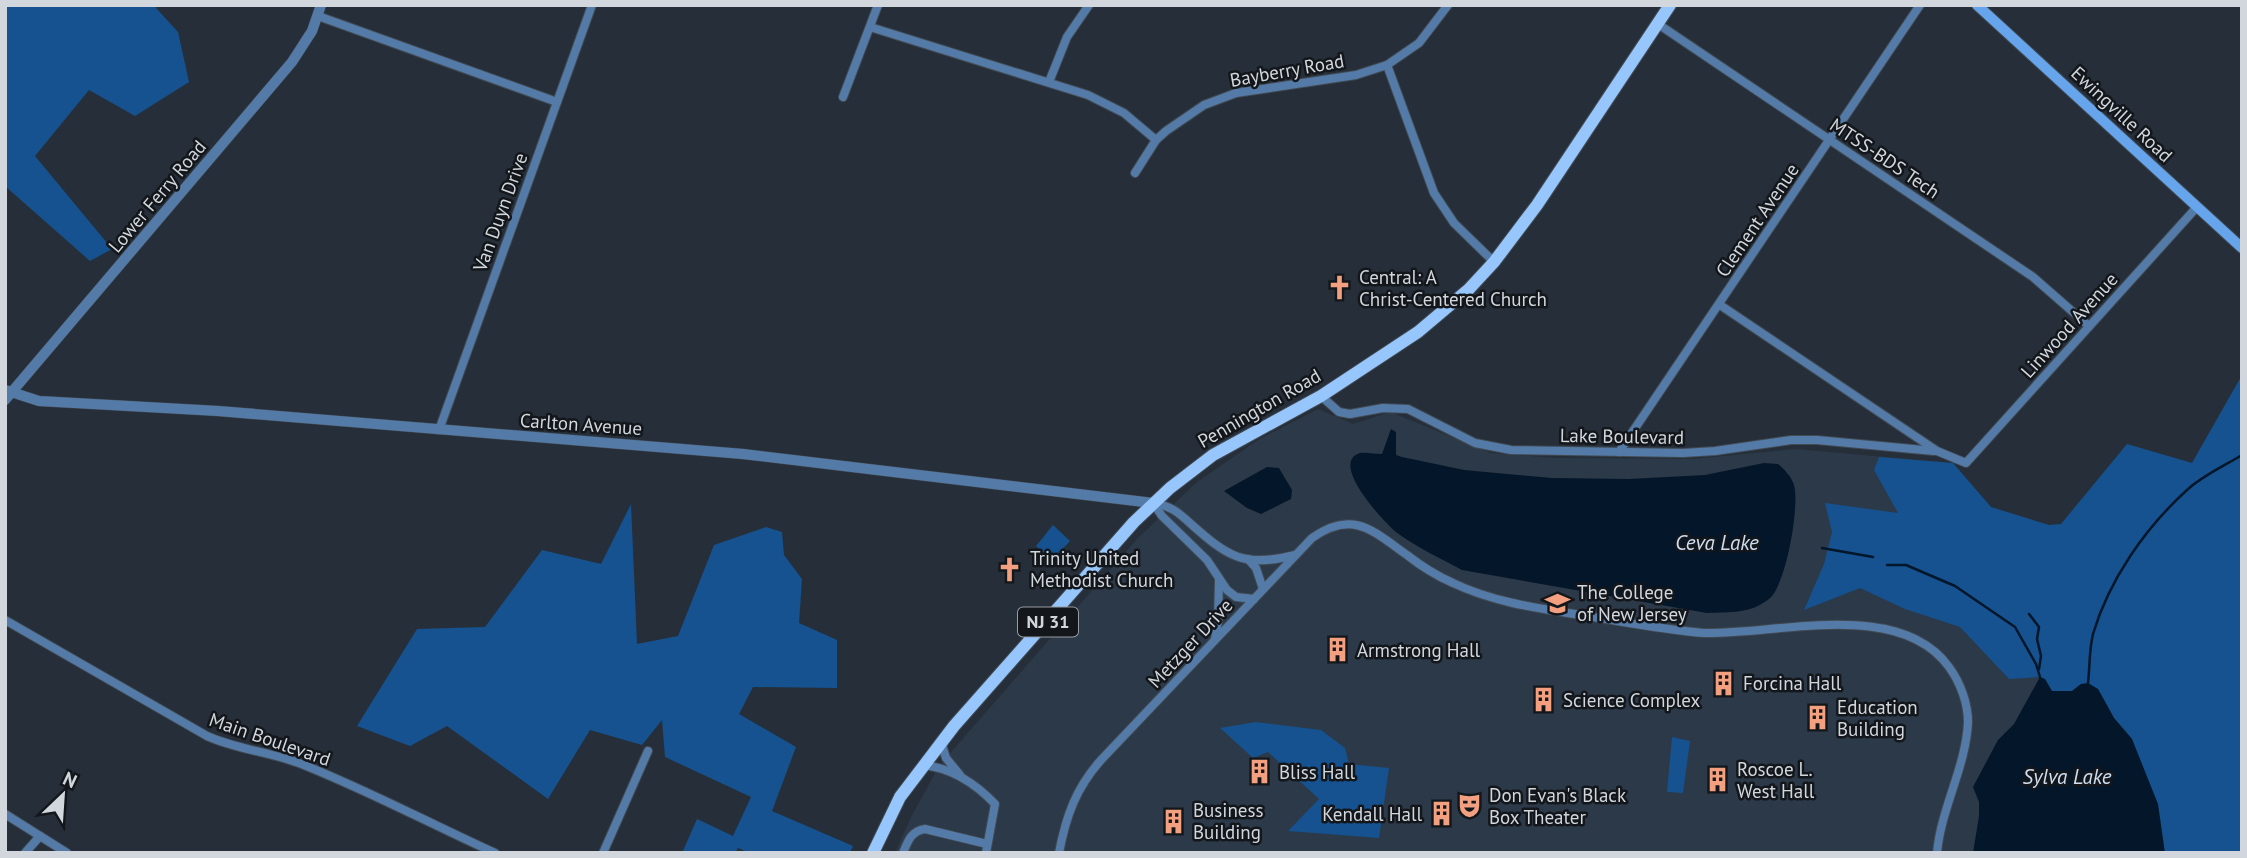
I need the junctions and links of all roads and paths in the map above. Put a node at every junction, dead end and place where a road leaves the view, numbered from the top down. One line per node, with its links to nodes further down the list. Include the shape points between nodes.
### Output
1 (592, 5): 14 (street, Van Duyn Drive)
2 (878, 5): 10 (street)
3 (1089, 5): 12 (street, via 1067,37)
4 (1448, 5): 11 (street, Bayberry Road, via 1419,43)
5 (1670, 5): 9 (main road, Pennington Road / NJ 31)
6 (1920, 5): 16 (street, Clement Avenue)
7 (1977, 5): 18 (main road, Ewingville Road)
8 (319, 11): 14 (street); 23 (street, Lower Ferry Road, via 292,62)
9 (1658, 24): 16 (street, MTSS-BDS Tech); 20 (main road, Pennington Road / NJ 31)
10 (870, 27): 12 (street); 13 (street)
11 (1387, 65): 15 (street, Bayberry Road, via 1356,75 1236,93 1204,105); 20 (street, via 1434,193 1454,223)
12 (1049, 82): 15 (street, via 1105,102)
13 (843, 97)
14 (557, 102): 25 (street, Van Duyn Drive)
15 (1156, 140): 17 (street, Bayberry Road)
16 (1830, 140): 21 (street, Clement Avenue); 22 (street, MTSS-BDS Tech, via 2033,277)
17 (1135, 173)
18 (2196, 208): 19 (main road, Ewingville Road); 22 (street, Linwood Avenue)
19 (2242, 248)
20 (1494, 262): 24 (main road, Pennington Road / NJ 31, via 1418,332)
21 (1720, 305): 26 (street); 27 (street, Clement Avenue)
22 (2089, 326): 26 (street, Linwood Avenue, via 1966,463)
23 (7, 394): 25 (street, Carlton Avenue, via 39,401)
24 (1321, 396): 27 (street, Lake Boulevard, via 1339,412 1350,414 1408,409 1492,447); 28 (main road, Pennington Road / NJ 31, via 1213,455)
25 (439, 430): 28 (street, Carlton Avenue, via 743,454)
26 (1937, 451): 27 (street, Lake Boulevard, via 1791,440 1704,452)
27 (1619, 452)
28 (1153, 503): 30 (street, via 1175,509 1220,550); 31 (street, via 1207,560); 36 (main road, Pennington Road / NJ 31)
29 (1295, 555): 30 (street); 32 (street, Metzger Drive); 50 (street, Metzger Drive, via 1321,532 1343,525 1366,527 1449,582 1516,605 1704,633 1816,624 1881,629 1918,640 1938,654 1954,674 1968,722)
30 (1248, 559): 32 (street)
31 (1219, 580): 33 (street, via 1236,597); 35 (street)
32 (1263, 589): 33 (street, Metzger Drive)
33 (1254, 599): 35 (street, Metzger Drive)
34 (5, 620): 45 (street, Main Boulevard, via 207,736 303,765)
35 (1215, 640): 49 (street, Metzger Drive, via 1088,775 1070,807)
36 (941, 743): 38 (main road, Pennington Road / NJ 31); 39 (street, via 946,758)
37 (648, 751): 46 (street)
38 (923, 765): 39 (street); 47 (main road, Pennington Road / NJ 31)
39 (962, 777): 42 (street, via 995,804)
40 (5, 814): 41 (street)
41 (40, 836): 43 (street); 44 (street)
42 (986, 849): 48 (street, via 925,829 911,835)
43 (25, 853)
44 (67, 853)
45 (495, 853)
46 (603, 853)
47 (873, 853)
48 (902, 853)
49 (1059, 853)
50 (1937, 853)

